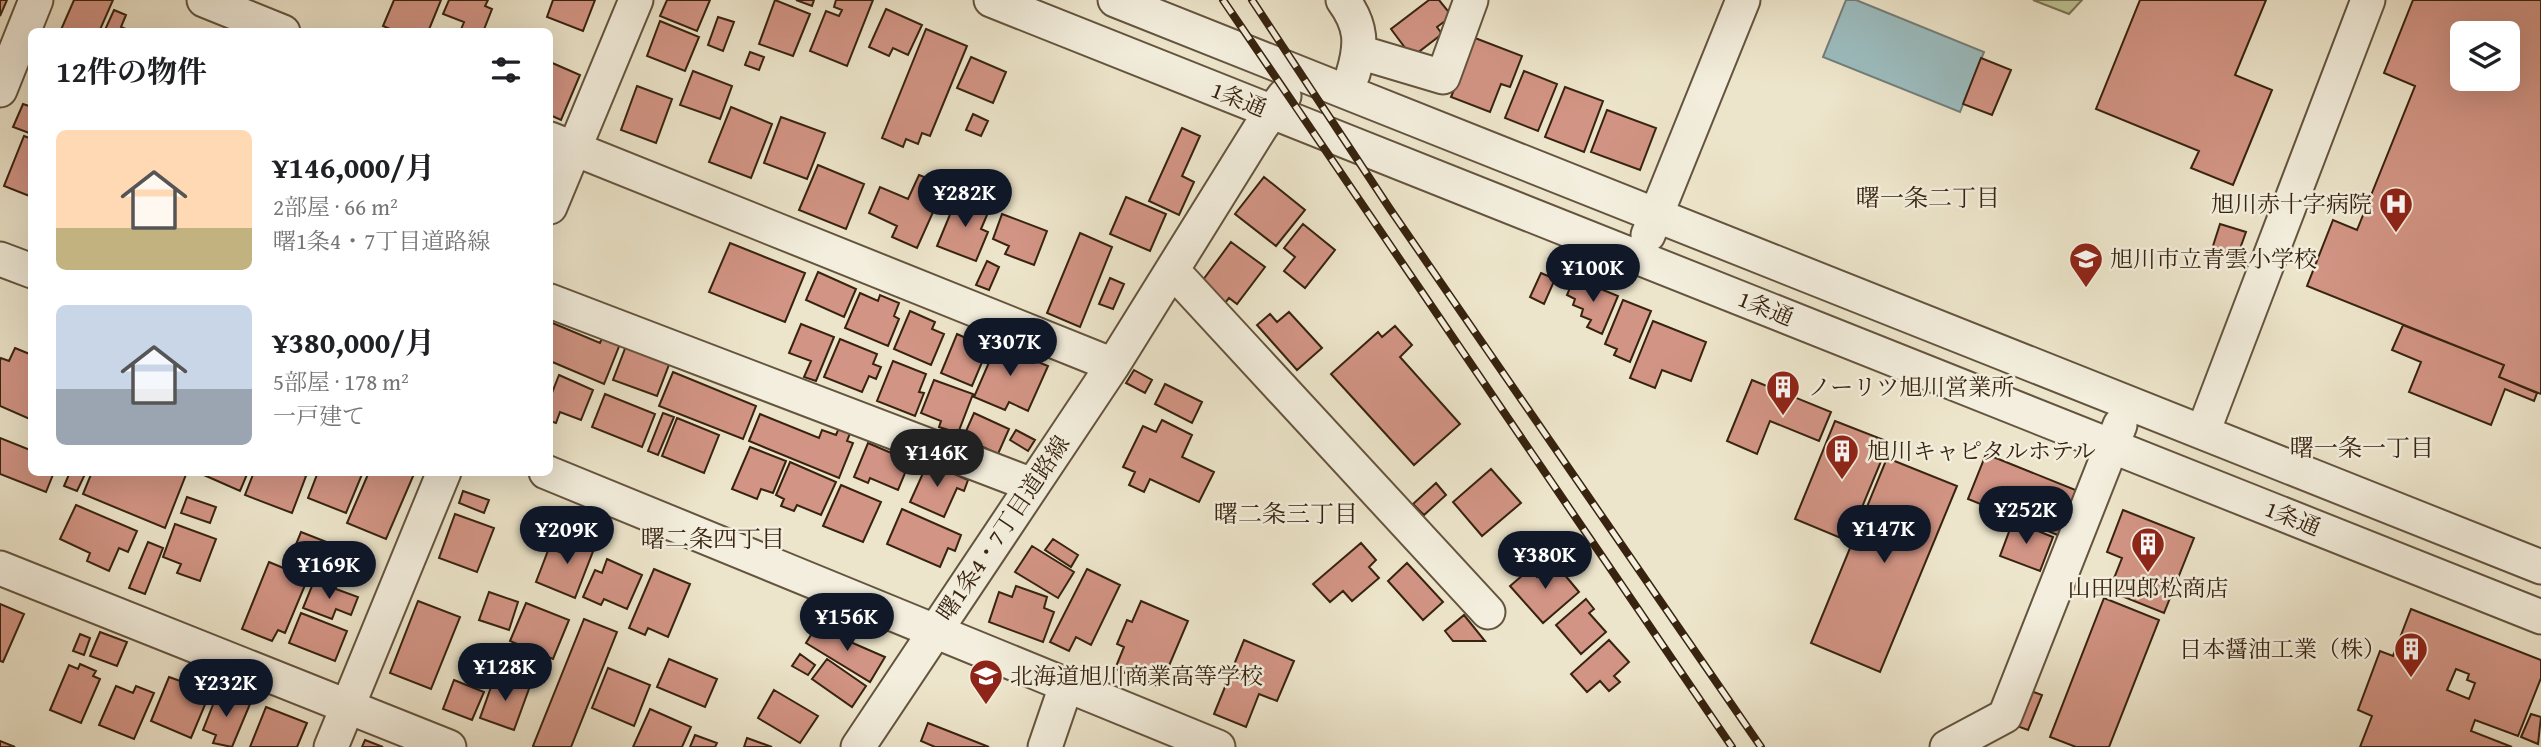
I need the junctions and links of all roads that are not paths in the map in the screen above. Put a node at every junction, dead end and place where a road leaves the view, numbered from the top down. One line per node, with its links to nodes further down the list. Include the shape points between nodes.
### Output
1 (36, 0): 13 (street)
2 (204, 0): 10 (street)
3 (636, 0): 17 (street)
4 (991, 0): 15 (street, 1条通)
5 (1115, 0): 12 (street, 1条通)
6 (1343, 0): 11 (street, via 1357,19)
7 (1471, 0): 11 (street, via 1443,77)
8 (1743, 0): 19 (street)
9 (2368, 0): 27 (street)
10 (273, 28)
11 (1359, 52): 14 (street)
12 (1298, 73): 14 (street, 1条通); 15 (street, 曙1条4・7丁目道路線)
13 (0, 90)
14 (1347, 92): 16 (street); 19 (street, 1条通)
15 (1273, 112): 16 (street, 1条通); 23 (street, 曙1条4・7丁目道路線)
16 (1332, 136): 20 (street, 1条通)
17 (561, 143): 18 (street); 25 (street)
18 (553, 190)
19 (1655, 215): 20 (street); 26 (street, 1条通)
20 (1639, 258): 28 (street, 1条通)
21 (0, 259): 22 (street)
22 (28, 270)
23 (1173, 271): 25 (street, 曙1条4・7丁目道路線); 34 (street)
24 (553, 302): 31 (street)
25 (1113, 365): 31 (street, 曙1条4・7丁目道路線)
26 (2129, 403): 27 (street, 1条通); 28 (street)
27 (2203, 432): 32 (street, 1条通)
28 (2112, 446): 35 (street, 1条通); 44 (street, via 2004,716)
29 (553, 475): 36 (street, 曙1条4・7丁目道路線)
30 (442, 476): 38 (street)
31 (1032, 485): 36 (street, 曙1条4・7丁目道路線)
32 (2541, 566)
33 (0, 568): 38 (street)
34 (1488, 612)
35 (2541, 617)
36 (934, 630): 37 (street); 41 (street)
37 (1067, 684): 42 (street); 43 (street)
38 (348, 707): 39 (street); 40 (street)
39 (331, 747)
40 (449, 747)
41 (858, 747)
42 (1045, 747)
43 (1218, 747)
44 (1947, 747)

